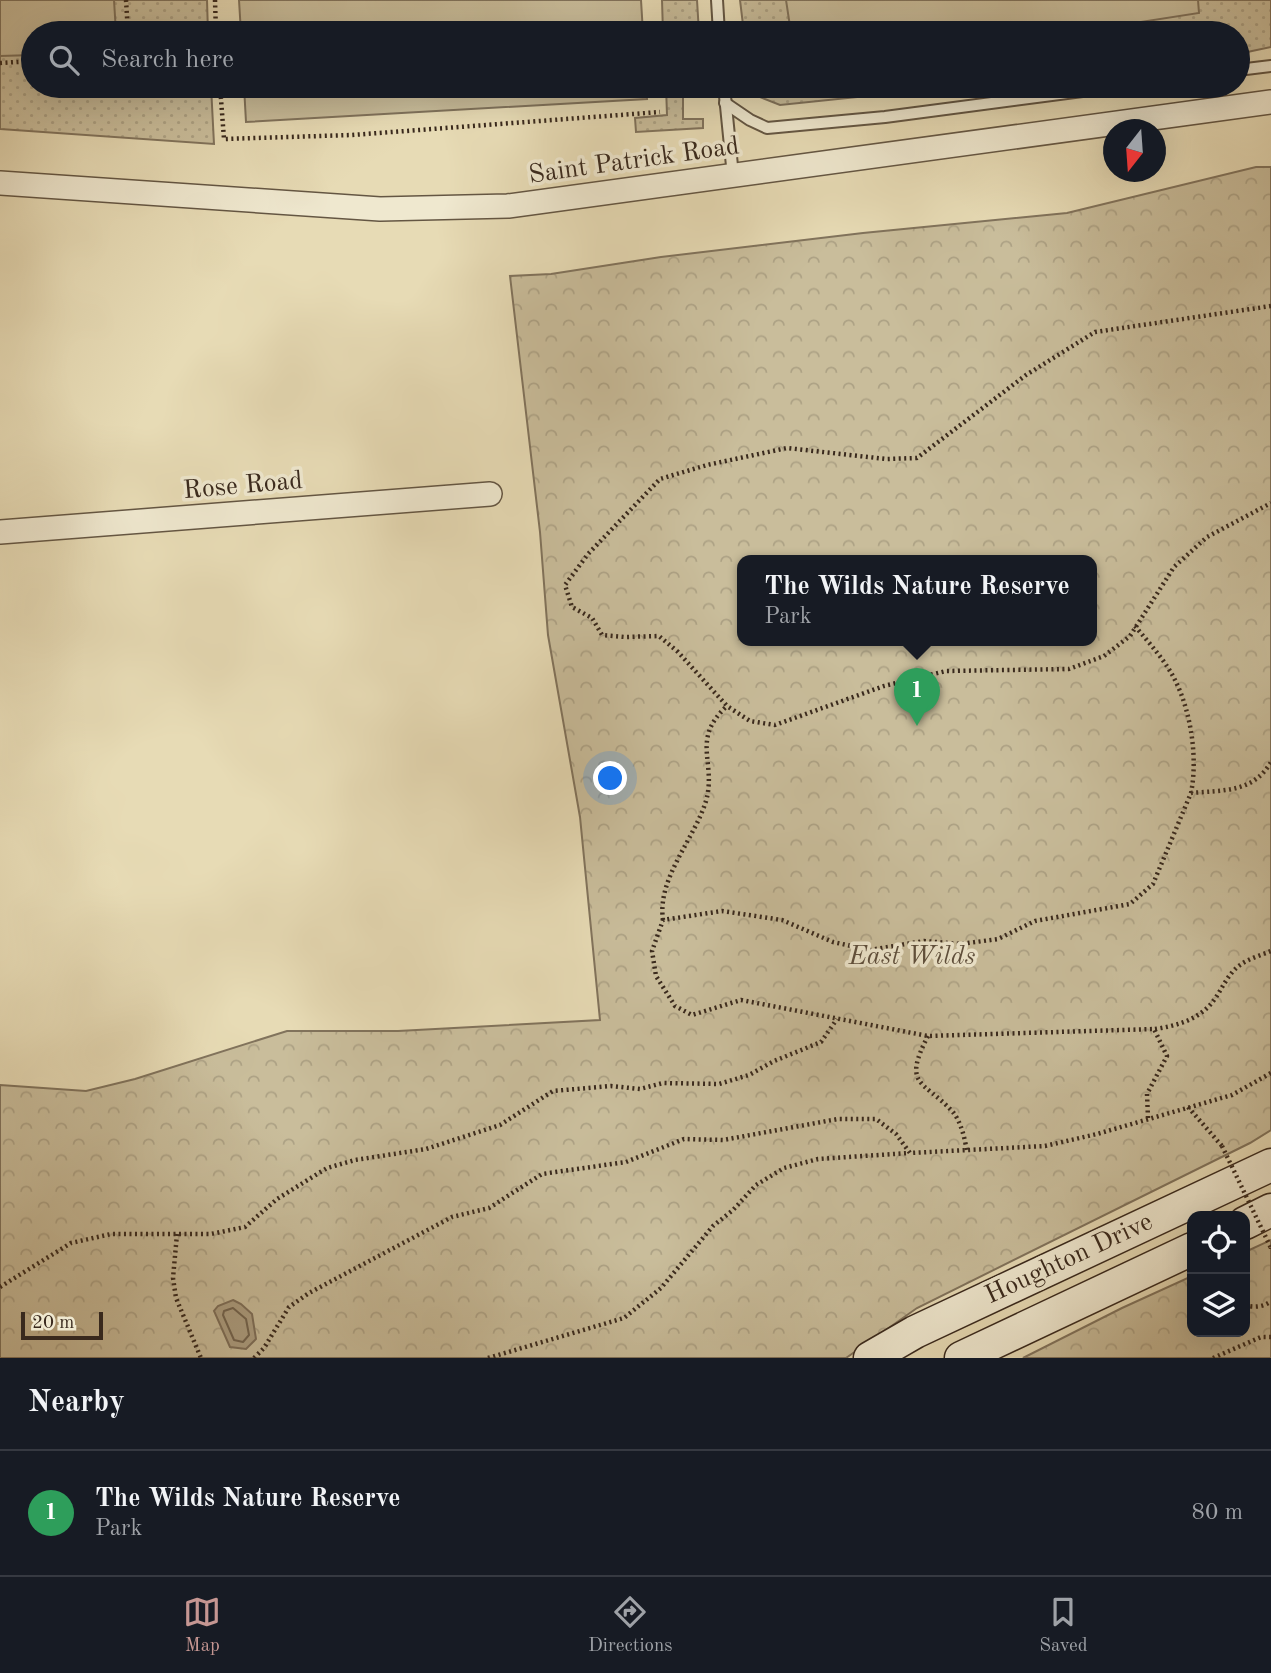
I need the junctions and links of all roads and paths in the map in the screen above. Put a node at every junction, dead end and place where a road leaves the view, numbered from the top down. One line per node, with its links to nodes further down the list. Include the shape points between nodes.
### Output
1 (126, 0): 4 (path)
2 (215, 0): 5 (path)
3 (717, 0): 6 (lane)
4 (127, 21)
5 (216, 21)
6 (718, 21)
7 (21, 62): 8 (path)
8 (0, 63)
9 (1271, 66): 10 (lane)
10 (1250, 69)
11 (221, 98): 16 (path, via 224,139 352,135)
12 (725, 98): 15 (lane)
13 (1030, 98): 15 (lane, via 767,128)
14 (1271, 102): 17 (street, Saint Patrick Road)
15 (725, 103): 17 (lane)
16 (660, 112)
17 (733, 176): 18 (street, Saint Patrick Road, via 508,206 428,209)
18 (0, 183)
19 (1271, 306): 24 (path, via 1095,332 1026,375 917,458 787,449 660,479 588,554 565,585 572,607 592,618 602,635 659,636)
20 (490, 494): 22 (street, Rose Road)
21 (1271, 503): 23 (path, via 1208,537 1182,559)
22 (0, 532)
23 (1135, 626): 24 (path, via 1130,636 1104,656 1069,670 946,671 884,686 775,725 750,721); 26 (path, via 1175,680 1195,774)
24 (727, 706): 27 (path, via 709,730 705,745 708,791 662,898)
25 (1271, 762): 26 (path, via 1263,776 1237,789)
26 (1191, 793): 27 (path, via 1153,884 1130,904 1035,921 999,939 961,944 924,941 870,950 833,942 782,920 722,911)
27 (663, 920): 29 (path, via 652,951 656,976 675,1006 692,1015 741,1000)
28 (1271, 951): 30 (path, via 1240,964 1210,1004 1189,1021)
29 (837, 1019): 31 (path); 40 (path, via 821,1042 749,1075 719,1084 554,1091 500,1125 426,1149 327,1168 261,1210 245,1227)
30 (1154, 1029): 31 (path); 34 (path, via 1167,1056 1147,1094)
31 (928, 1036): 35 (path, via 915,1068 919,1082 955,1114)
32 (1271, 1073): 33 (path, via 1232,1095)
33 (1187, 1106): 34 (path); 41 (path, bridge, via 1222,1146)
34 (1148, 1118): 35 (path, via 1045,1146)
35 (967, 1152): 36 (path)
36 (910, 1153): 48 (path, via 896,1134 876,1119 838,1119 723,1140 684,1139 625,1162 542,1174 489,1208 453,1217 309,1293 289,1307); 49 (path, via 818,1159 784,1168 756,1185 713,1226 661,1288 624,1318)
37 (1271, 1165): 50 (main road, Houghton Drive, via 915,1332)
38 (1271, 1210): 39 (main road)
39 (1250, 1220)
40 (177, 1234): 43 (path, via 111,1234 71,1243); 47 (path, via 176,1298)
41 (1271, 1249)
42 (1187, 1251): 51 (main road, Houghton Drive)
43 (0, 1287)
44 (1271, 1301): 45 (path)
45 (1250, 1307)
46 (1271, 1336): 52 (path)
47 (201, 1358)
48 (254, 1358)
49 (488, 1358)
50 (870, 1358)
51 (961, 1358)
52 (1213, 1358)

